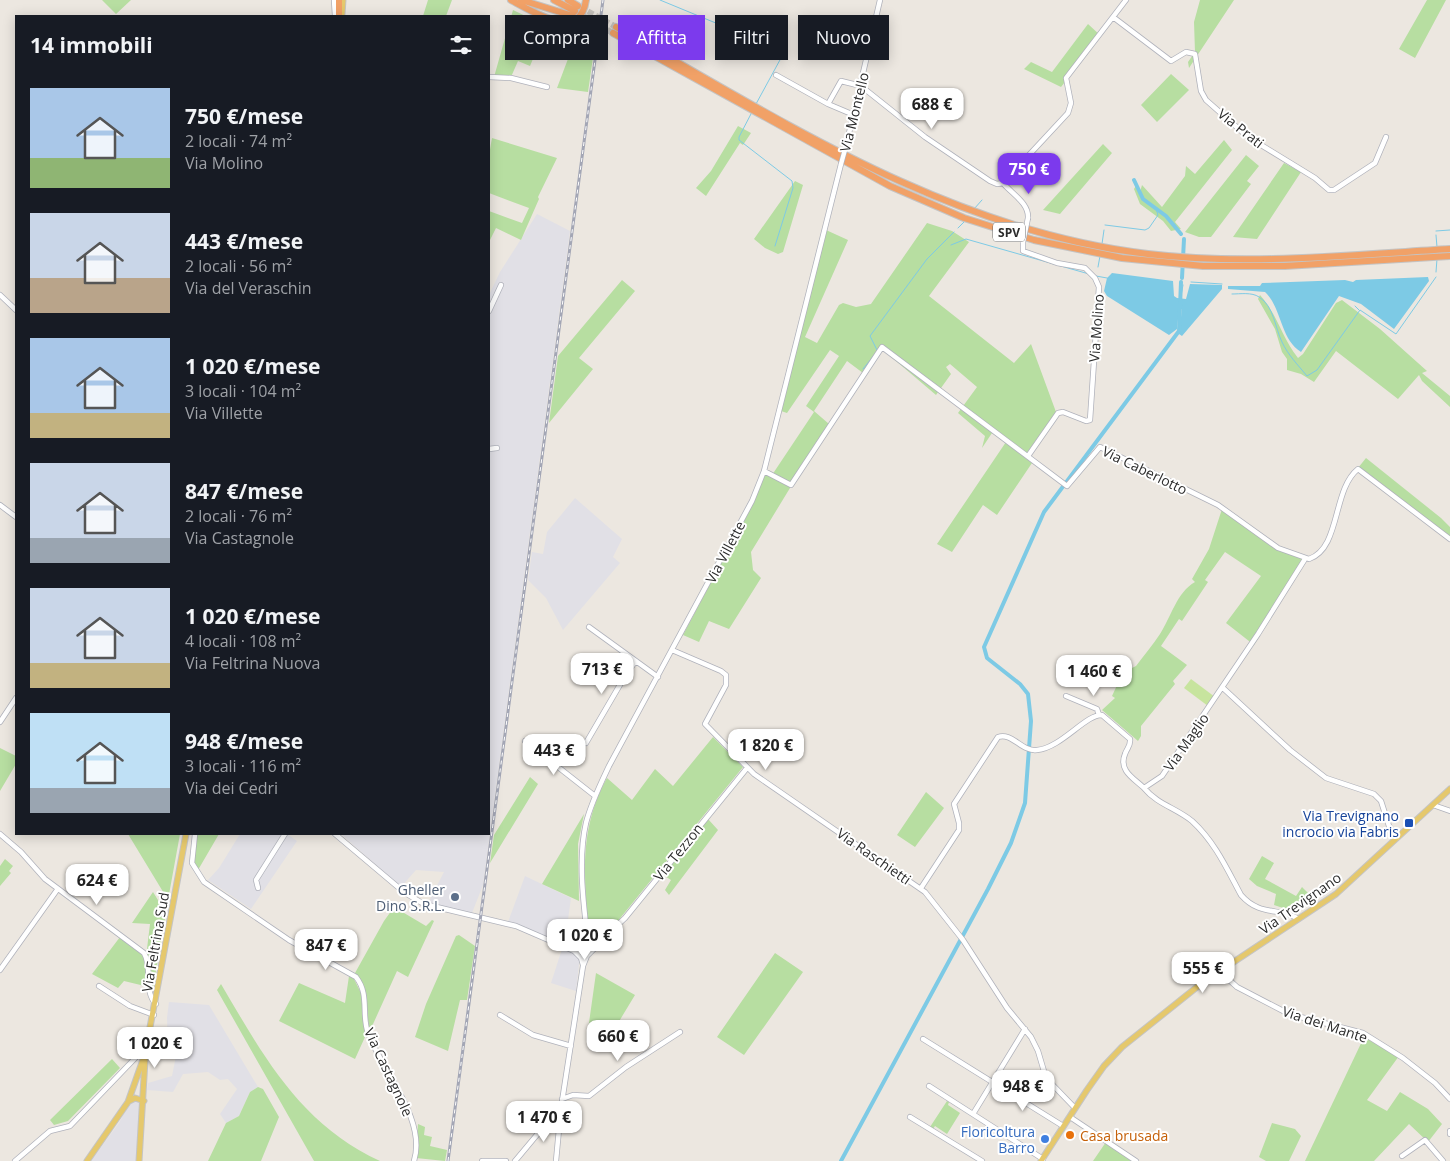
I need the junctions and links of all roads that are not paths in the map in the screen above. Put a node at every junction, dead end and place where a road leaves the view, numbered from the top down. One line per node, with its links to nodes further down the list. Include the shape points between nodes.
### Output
1 (334, 0): 11 (street)
2 (341, 0): 12 (highway)
3 (511, 0): 7 (highway, via 562,22 578,16)
4 (520, 0): 10 (highway)
5 (554, 0): 10 (highway)
6 (568, 0): 10 (highway)
7 (586, 0)
8 (880, 0): 16 (street, Via Montello)
9 (1126, 0): 13 (street)
10 (575, 11)
11 (335, 15)
12 (340, 15)
13 (1113, 17): 20 (street, Via Prati, via 1171,60 1186,52 1195,54 1201,91 1206,100 1248,137 1329,190 1370,167); 22 (street, via 1066,78 1071,103 1068,113)
14 (776, 75): 18 (street)
15 (490, 77): 17 (street, via 511,78)
16 (862, 86): 18 (street, via 840,81); 19 (street, Via Montello); 22 (street, Via Molino, via 924,137)
17 (547, 87)
18 (828, 104): 19 (street)
19 (854, 116): 21 (street, Via Montello, bridge)
20 (1386, 137)
21 (841, 164): 32 (street, Via Villette)
22 (1000, 184): 31 (street, Via Molino, bridge, via 1027,209 1023,251 1057,263 1085,268 1099,287 1090,420 1058,413)
23 (1450, 249): 24 (highway, SPV, via 1298,258 1214,259 1134,252 1040,233 964,209 886,176 614,32 862,172 920,200 992,227 1077,250 1161,263 1222,267)
24 (1450, 256)
25 (501, 286): 28 (street)
26 (0, 295): 27 (street)
27 (15, 309)
28 (490, 309)
29 (497, 448): 30 (street)
30 (490, 449)
31 (1028, 456): 32 (street, Via Caberlotto, via 882,347 791,485); 36 (street, Via Caberlotto, via 1064,484 1099,447 1218,505 1273,545)
32 (764, 471): 38 (street, Via Villette, via 752,501)
33 (0, 504): 34 (street)
34 (15, 516)
35 (1450, 539): 36 (street, via 1358,469 1345,486 1326,544 1316,555)
36 (1305, 559): 41 (street, Via Maglio)
37 (589, 627): 39 (street)
38 (672, 650): 40 (street, Via Villette); 48 (street, Via Raschietti, via 726,676 726,685 705,724)
39 (636, 661): 40 (street); 47 (street)
40 (658, 677): 51 (street, Via Villette)
41 (1223, 688): 49 (street, Via Maglio, via 1162,776); 59 (street, via 1290,750 1326,778 1374,794 1381,801 1389,826)
42 (1066, 696): 44 (street, via 1098,709)
43 (15, 700): 45 (street)
44 (1099, 715): 49 (street, via 1129,737 1125,770); 61 (street, via 1057,744 1031,750 1004,736 994,740 954,804 959,823 957,834)
45 (0, 722)
46 (525, 741): 51 (street)
47 (586, 743)
48 (746, 768): 61 (street, Via Raschietti); 65 (street, Via Tezzon, via 626,918)
49 (1144, 788): 63 (street, via 1155,800 1185,816 1203,832 1241,895 1264,910)
50 (1450, 789): 52 (main road, Via Trevignano)
51 (595, 796): 64 (street, Via Villette, via 584,836)
52 (1433, 805): 53 (street); 59 (main road, Via Trevignano)
53 (1450, 811)
54 (0, 834): 62 (street)
55 (186, 835): 76 (main road, Via Feltrina Sud)
56 (195, 835): 104 (street, Via Castagnole, via 192,863 204,882 289,940 356,978 363,986 367,1032 414,1126 417,1144)
57 (284, 835): 60 (street, via 256,880)
58 (336, 835): 71 (street, via 405,893 424,904 516,926)
59 (1397, 838): 63 (main road, Via Trevignano, via 1336,894)
60 (258, 888)
61 (921, 888): 79 (street, Via Raschietti, via 963,940 993,989)
62 (57, 890): 74 (street); 76 (street, via 144,952 150,996)
63 (1298, 920): 73 (main road, Via Trevignano)
64 (586, 925): 66 (street); 67 (street, Via Villette)
65 (607, 933): 66 (street, Via Tezzon); 68 (street, Via Tezzon)
66 (594, 936): 67 (street); 68 (street)
67 (585, 940): 69 (street, Via Villette); 71 (street, via 583,949)
68 (599, 944): 70 (street)
69 (588, 948): 70 (street); 71 (street, via 583,952); 72 (street)
70 (594, 949): 72 (street)
71 (573, 951): 72 (street, via 582,958)
72 (583, 965): 82 (street)
73 (1222, 969): 87 (street, Via dei Mante, via 1237,987 1290,1014 1362,1033 1416,1068); 91 (main road, Via Trevignano, via 1122,1047 1104,1066)
74 (0, 970)
75 (98, 986): 78 (street)
76 (156, 1004): 78 (main road, Via Feltrina Sud)
77 (500, 1014): 82 (street, via 533,1034)
78 (154, 1018): 83 (main road, Via Feltrina Sud)
79 (1025, 1029): 84 (street); 91 (street, Via Raschietti, via 1038,1051 1044,1074)
80 (680, 1032): 86 (street, via 589,1096 573,1095)
81 (923, 1039): 84 (street)
82 (571, 1046): 86 (street)
83 (146, 1052): 88 (main road); 89 (main road); 100 (street, via 141,1052 70,1126 50,1131)
84 (993, 1082): 92 (street); 95 (street)
85 (928, 1086): 92 (street)
86 (562, 1099): 90 (street)
87 (1450, 1099)
88 (144, 1101): 89 (main road, via 135,1098); 103 (main road)
89 (128, 1102): 96 (main road)
90 (561, 1108): 98 (street); 107 (street, via 555,1111 546,1127)
91 (1075, 1108): 94 (main road, Via Trevignano)
92 (973, 1114): 99 (street)
93 (910, 1117): 109 (street)
94 (1070, 1117): 95 (main road, Via Trevignano); 110 (street)
95 (1063, 1126): 99 (main road, Via Trevignano)
96 (103, 1141): 101 (main road); 102 (main road)
97 (1402, 1156): 111 (street, via 1425,1140)
98 (556, 1159): 108 (street)
99 (1042, 1160)
100 (15, 1161)
101 (83, 1161)
102 (87, 1161)
103 (139, 1161)
104 (414, 1161)
105 (482, 1161): 106 (street)
106 (506, 1161)
107 (515, 1161)
108 (562, 1161)
109 (982, 1161)
110 (1136, 1161)
111 (1443, 1161)

